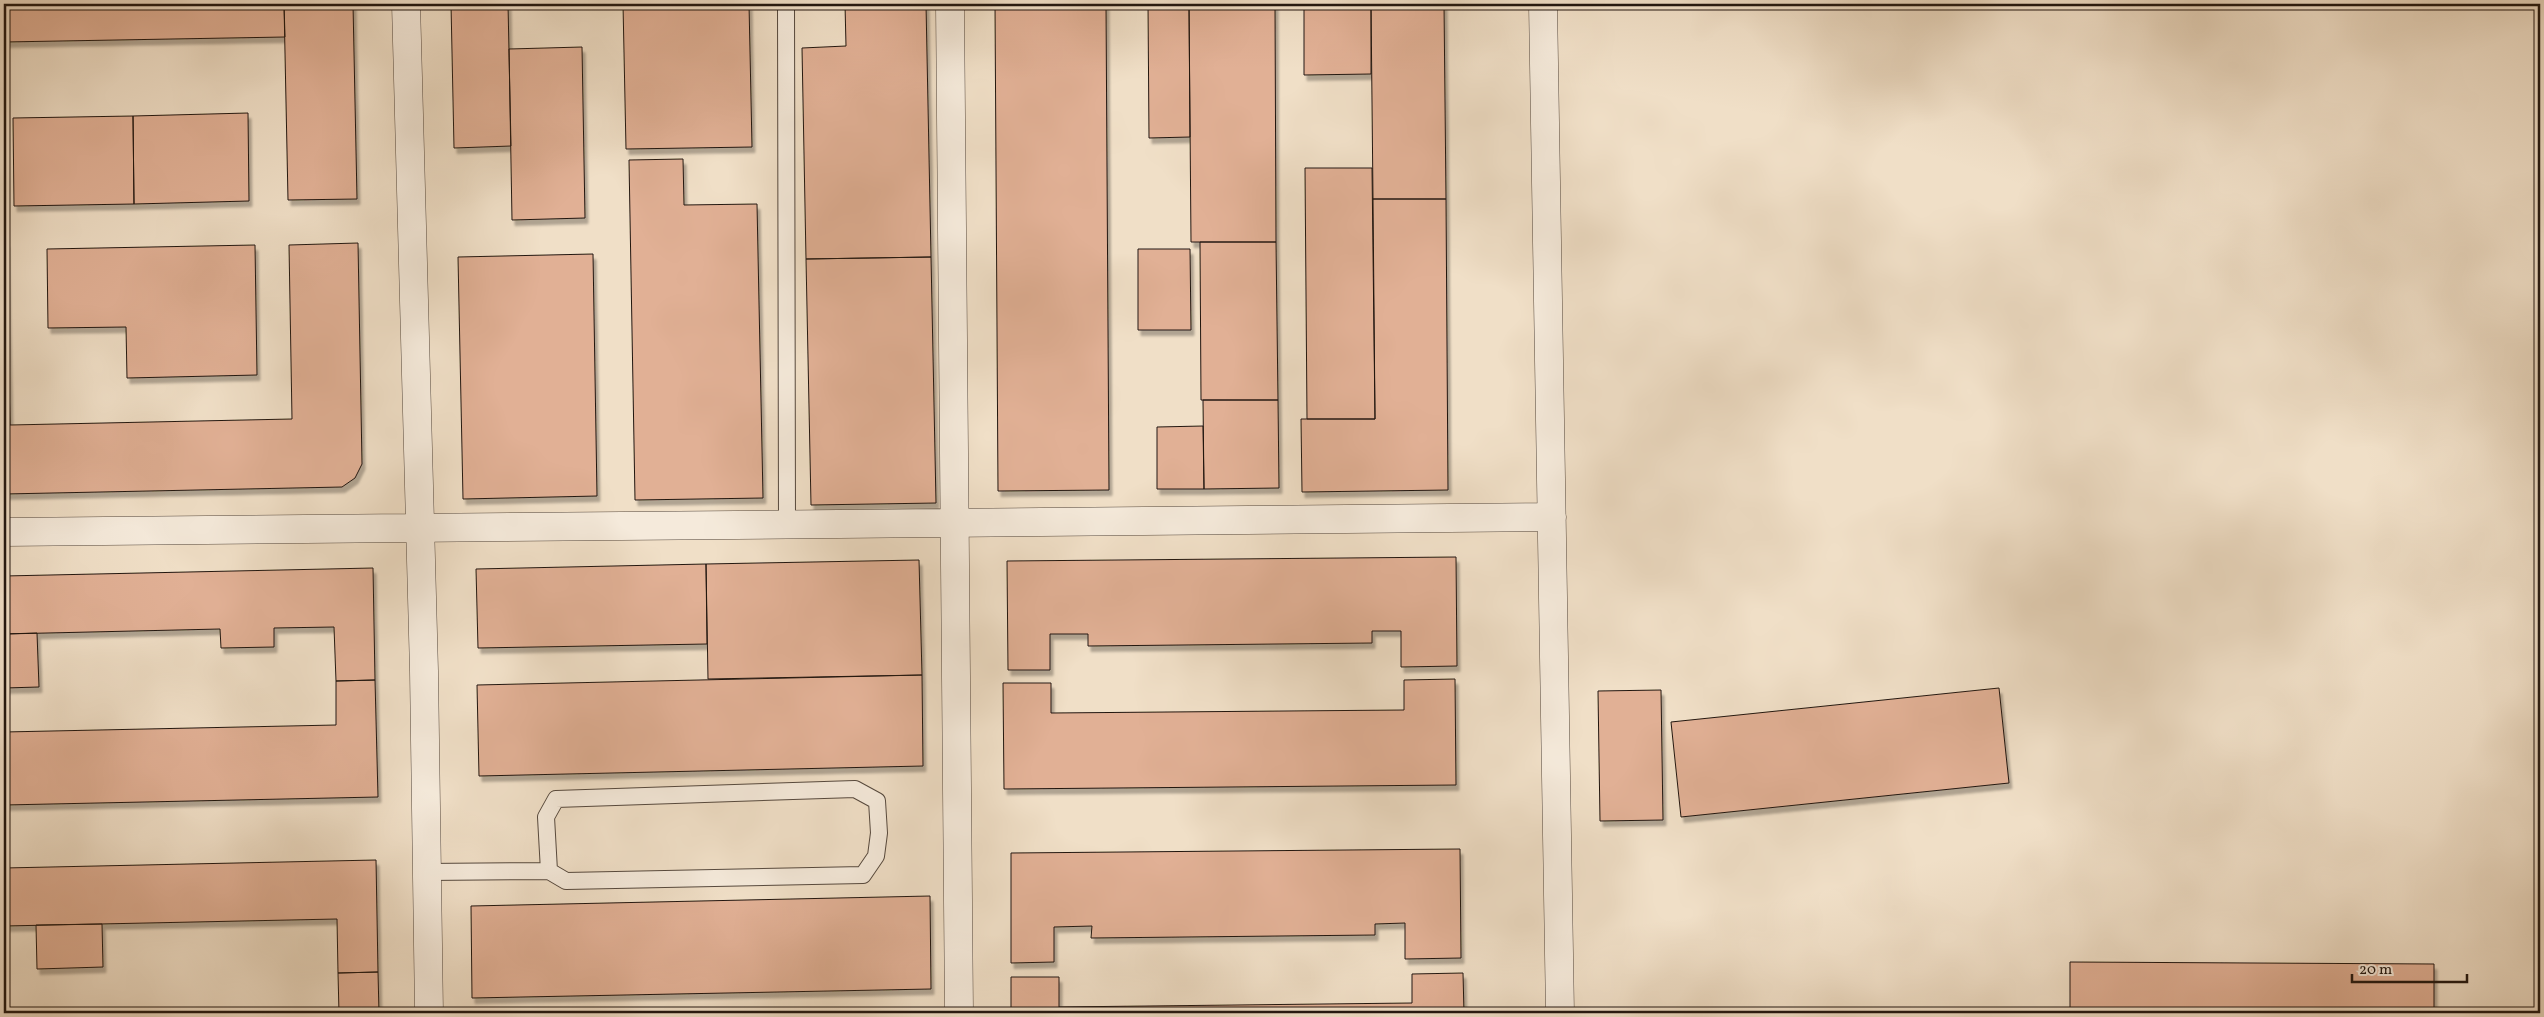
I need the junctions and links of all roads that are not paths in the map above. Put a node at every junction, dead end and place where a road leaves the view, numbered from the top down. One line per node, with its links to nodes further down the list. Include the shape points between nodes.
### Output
1 (406, 4): 8 (street)
2 (786, 4): 7 (lane)
3 (950, 4): 6 (street)
4 (1543, 4): 5 (street)
5 (1552, 517): 6 (street); 14 (street)
6 (955, 522): 7 (street); 13 (street)
7 (788, 524): 8 (street)
8 (420, 528): 9 (street); 11 (street)
9 (4, 532)
10 (549, 871): 10 (lane, via 546,818 556,798 855,790 877,801 879,833 876,856 863,875 566,881); 11 (lane)
11 (426, 872): 12 (street)
12 (428, 1013)
13 (959, 1013)
14 (1560, 1013)

